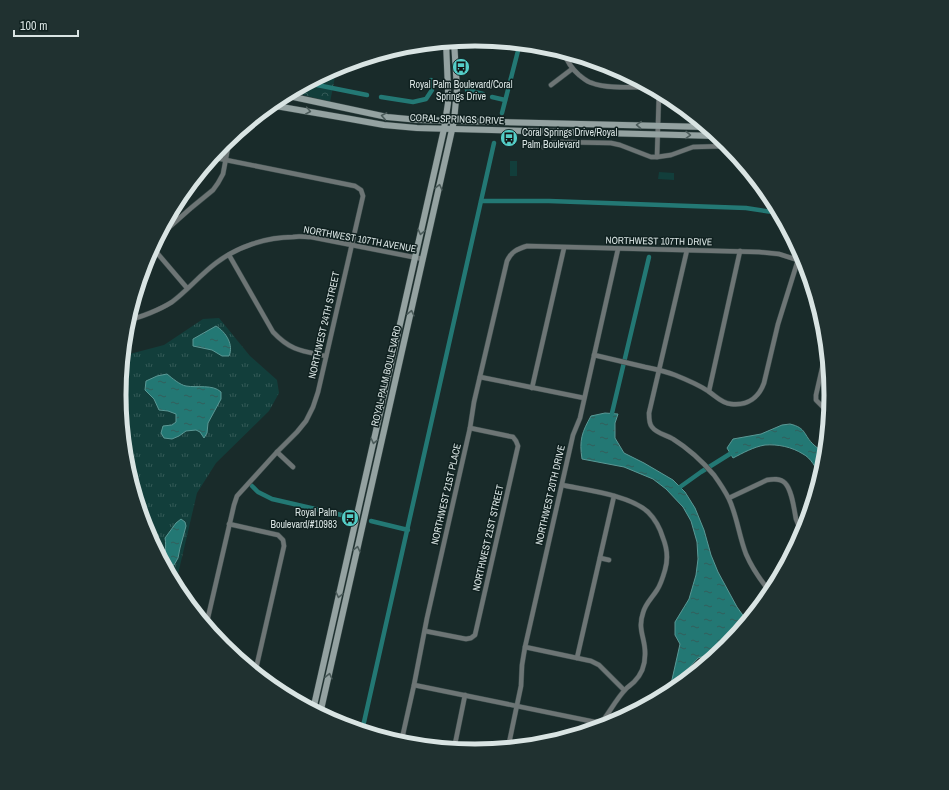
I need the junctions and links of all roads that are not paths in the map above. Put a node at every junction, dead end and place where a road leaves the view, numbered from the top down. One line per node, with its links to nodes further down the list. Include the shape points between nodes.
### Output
1 (454, 47): 11 (main road, ROYAL PALM BOULEVARD, via 457,89)
2 (446, 48): 10 (main road, ROYAL PALM BOULEVARD)
3 (566, 58): 4 (street)
4 (572, 69): 5 (street); 6 (street, via 591,83 602,86)
5 (551, 85)
6 (638, 87)
7 (294, 97): 10 (main road, CORAL SPRINGS DRIVE, one-way to 7, via 387,117)
8 (659, 99): 12 (street)
9 (280, 106): 14 (main road, CORAL SPRINGS DRIVE, one-way to 14, via 384,126)
10 (446, 121): 11 (main road, CORAL SPRINGS DRIVE); 14 (main road, ROYAL PALM BOULEVARD)
11 (454, 121): 12 (main road, CORAL SPRINGS DRIVE, one-way to 11); 15 (main road, ROYAL PALM BOULEVARD)
12 (658, 126): 13 (main road, CORAL SPRINGS DRIVE); 16 (street)
13 (698, 127)
14 (444, 129): 15 (main road, CORAL SPRINGS DRIVE); 33 (main road, ROYAL PALM BOULEVARD, one-way to 33)
15 (452, 129): 16 (main road, CORAL SPRINGS DRIVE); 34 (main road, ROYAL PALM BOULEVARD, one-way to 15)
16 (658, 135): 17 (main road, CORAL SPRINGS DRIVE, one-way to 17); 21 (street)
17 (708, 136)
18 (719, 146): 21 (street, via 693,147)
19 (543, 147): 21 (street, via 560,142 611,143)
20 (228, 148): 23 (street)
21 (657, 157)
22 (218, 158): 23 (street)
23 (225, 160): 24 (street, via 223,174 213,190); 25 (street, NORTHWEST 24TH STREET, via 356,186 363,196)
24 (167, 230)
25 (351, 246): 32 (street, NORTHWEST 107TH AVENUE, via 312,237 293,236 258,242); 33 (street, NORTHWEST 107TH AVENUE); 40 (street, NORTHWEST 24TH STREET)
26 (564, 248): 27 (street, NORTHWEST 107TH DRIVE); 31 (street, NORTHWEST 107TH DRIVE, via 527,246); 44 (street)
27 (618, 249): 28 (street, NORTHWEST 107TH DRIVE); 39 (street, NORTHWEST 20TH DRIVE)
28 (687, 250): 29 (street, NORTHWEST 107TH DRIVE); 42 (street)
29 (740, 251): 35 (street, NORTHWEST 107TH DRIVE, via 779,254); 45 (street)
30 (156, 252): 37 (street)
31 (513, 252): 43 (street, NORTHWEST 21ST PLACE, via 507,261)
32 (228, 255): 37 (street, NORTHWEST 107TH AVENUE, via 216,262); 40 (street, via 273,332 289,346)
33 (415, 257): 34 (street, NORTHWEST 107TH AVENUE); 67 (main road, ROYAL PALM BOULEVARD, one-way to 67)
34 (423, 259): 69 (main road, ROYAL PALM BOULEVARD, one-way to 34)
35 (796, 259)
36 (797, 262): 45 (street, via 761,391 750,401 733,405 724,403)
37 (187, 288): 38 (street, NORTHWEST 107TH AVENUE, via 171,302)
38 (134, 318)
39 (594, 355): 42 (street); 46 (street, NORTHWEST 20TH DRIVE)
40 (326, 356): 49 (street, NORTHWEST 24TH STREET, via 313,408 306,421)
41 (823, 366): 47 (street, via 816,400)
42 (659, 370): 45 (street); 53 (street, via 649,413 651,427 689,449 716,477)
43 (480, 377): 44 (street); 48 (street, NORTHWEST 21ST PLACE)
44 (532, 388): 46 (street)
45 (709, 391)
46 (584, 398): 51 (street, NORTHWEST 20TH DRIVE)
47 (823, 407)
48 (470, 428): 60 (street, NORTHWEST 21ST PLACE); 60 (street, NORTHWEST 21ST STREET, via 513,437 518,446 503,514 475,635 466,639)
49 (277, 452): 50 (street); 54 (street, NORTHWEST 24TH STREET, via 237,496)
50 (293, 467)
51 (562, 485): 52 (street); 61 (street, NORTHWEST 20TH DRIVE)
52 (614, 496): 56 (street); 65 (street, via 637,504 648,512 661,530 667,557 662,580 646,604 641,619 640,627 646,654 641,673)
53 (729, 498): 55 (street, via 767,480 781,480 789,488); 58 (street, via 746,554)
54 (229, 524): 59 (street, NORTHWEST 24TH STREET); 63 (street, via 278,535 283,540 284,546)
55 (799, 525)
56 (600, 558): 57 (street); 62 (street)
57 (609, 560)
58 (766, 588)
59 (208, 619)
60 (425, 631): 64 (street, NORTHWEST 21ST PLACE)
61 (525, 647): 62 (street); 68 (street, NORTHWEST 20TH DRIVE)
62 (577, 658): 65 (street, via 599,665)
63 (256, 667)
64 (414, 685): 66 (street); 72 (street, NORTHWEST 21ST PLACE)
65 (624, 690): 70 (street)
66 (465, 695): 68 (street); 74 (street)
67 (314, 705)
68 (517, 706): 71 (street); 73 (street, NORTHWEST 20TH DRIVE)
69 (321, 709)
70 (604, 718)
71 (595, 722)
72 (403, 736)
73 (509, 742)
74 (455, 743)

